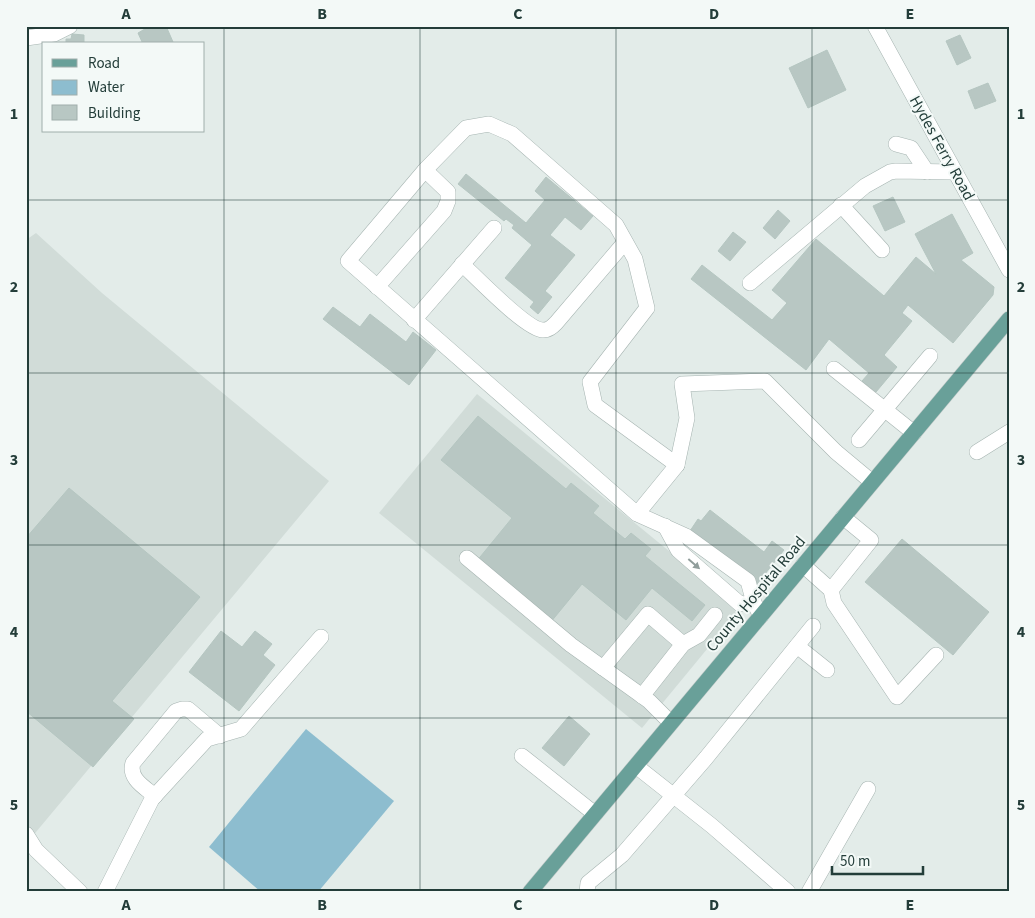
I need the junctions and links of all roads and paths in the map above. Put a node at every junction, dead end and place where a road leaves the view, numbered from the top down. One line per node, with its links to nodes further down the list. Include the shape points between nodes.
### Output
1 (70, 26): 3 (street, via 54,34)
2 (875, 26): 7 (street, Hydes Ferry Road)
3 (26, 38)
4 (896, 144): 6 (street, via 910,148)
5 (425, 170): 10 (street, via 466,128 488,124 512,134 616,225); 15 (street, via 448,192 444,211); 15 (street, via 348,261)
6 (927, 172): 7 (street); 8 (street, via 890,172 865,186)
7 (954, 172): 13 (street, Hydes Ferry Road)
8 (842, 205): 11 (street); 14 (street)
9 (494, 228): 12 (street)
10 (625, 242): 12 (street, via 556,323 542,330 526,323); 25 (street, via 635,259 647,308 590,382 591,390 595,404)
11 (882, 250)
12 (462, 264): 17 (street)
13 (1009, 270)
14 (750, 282)
15 (377, 287): 17 (street)
16 (1009, 319): 22 (main road, County Hospital Road)
17 (414, 320): 27 (street)
18 (930, 356): 20 (street)
19 (834, 369): 20 (street)
20 (884, 410): 22 (street); 23 (street)
21 (1009, 432): 24 (street)
22 (914, 433): 26 (main road, County Hospital Road)
23 (859, 440)
24 (977, 452)
25 (677, 465): 26 (street, via 687,418 682,384 764,381 836,452); 27 (street)
26 (872, 482): 28 (main road, County Hospital Road)
27 (637, 514): 29 (street)
28 (843, 517): 31 (main road, County Hospital Road); 32 (street, via 871,540)
29 (665, 526): 33 (street, one-way to 33, via 678,550 740,604); 33 (street, via 686,536 748,581)
30 (467, 558): 40 (street)
31 (803, 566): 32 (street); 33 (main road, County Hospital Road)
32 (831, 590): 39 (street, via 834,603 898,697)
33 (758, 609): 43 (main road, County Hospital Road)
34 (715, 615): 37 (street, via 699,635)
35 (813, 626): 38 (street)
36 (321, 637): 44 (street, via 241,729)
37 (683, 644): 40 (street, via 648,614); 42 (street)
38 (797, 646): 41 (street); 48 (street)
39 (936, 654)
40 (603, 668): 42 (street)
41 (827, 670)
42 (642, 696): 43 (street)
43 (671, 723): 46 (main road, County Hospital Road)
44 (220, 736): 49 (street, via 207,739); 49 (street, via 188,709 176,711 131,769 135,778)
45 (522, 756): 50 (street)
46 (636, 766): 48 (street); 50 (main road, County Hospital Road)
47 (868, 790): 57 (street)
48 (673, 795): 55 (street, via 622,855 588,883); 56 (street)
49 (154, 796): 53 (street)
50 (595, 814): 54 (main road, County Hospital Road)
51 (26, 834): 52 (street, via 36,850)
52 (80, 892)
53 (105, 892)
54 (530, 892)
55 (587, 892)
56 (788, 892)
57 (809, 892)

